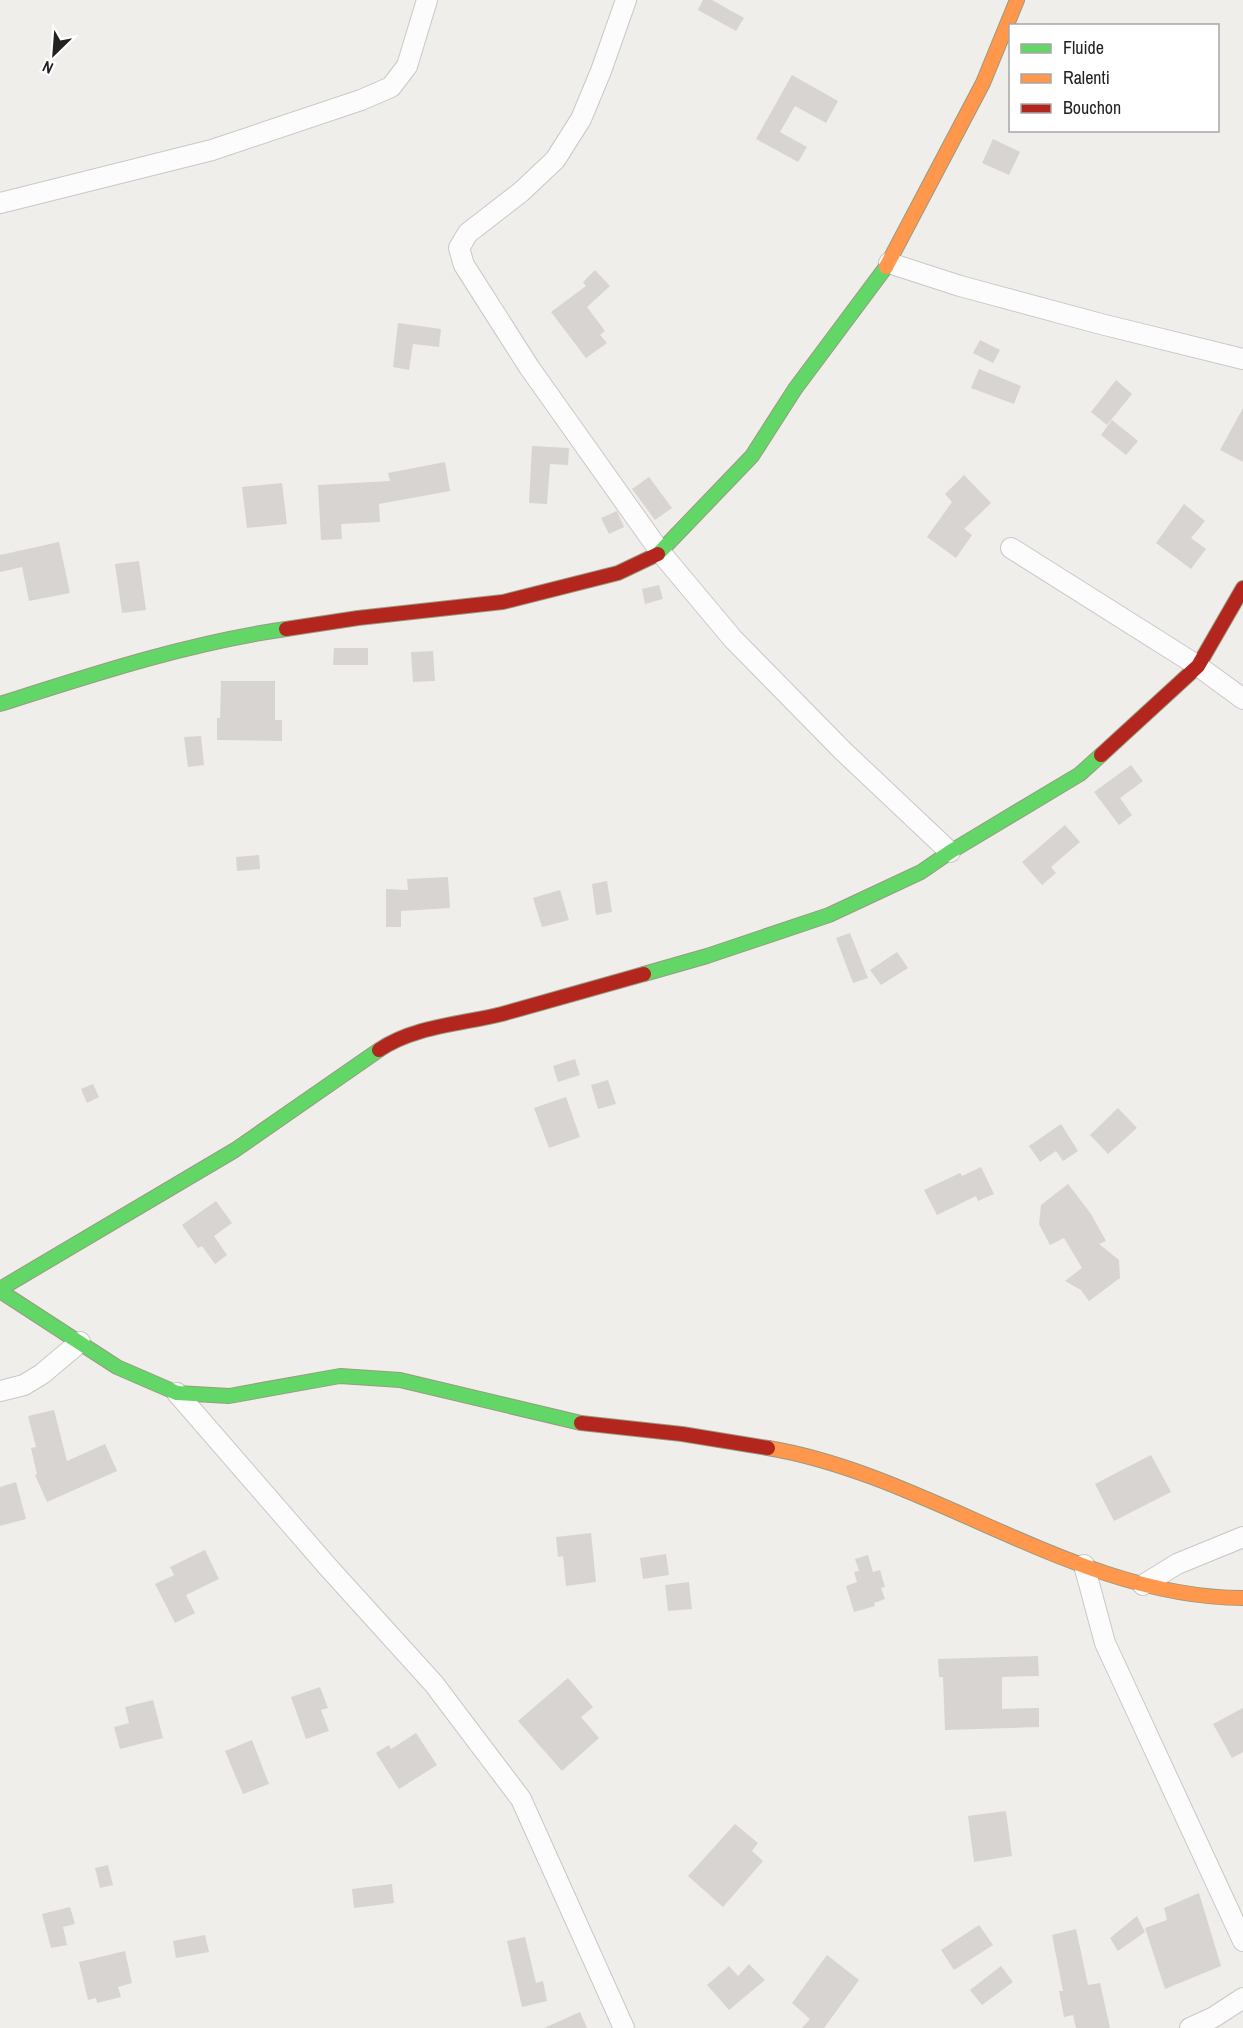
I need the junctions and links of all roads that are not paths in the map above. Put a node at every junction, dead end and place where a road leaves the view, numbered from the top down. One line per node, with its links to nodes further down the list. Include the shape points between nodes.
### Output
1 (428, 0): 4 (street, via 407,66 391,87 212,150)
2 (626, 0): 8 (street, via 581,119 555,160 468,233 459,248 464,265 529,367)
3 (1017, 0): 5 (main road, via 983,84)
4 (0, 203)
5 (889, 262): 6 (street, via 960,286); 8 (main road, via 795,389 752,456)
6 (1243, 359)
7 (1011, 548): 10 (street)
8 (661, 552): 12 (main road, via 618,573 503,602 262,632 138,660); 13 (street, via 733,639)
9 (1243, 588): 10 (main road)
10 (1198, 666): 11 (street); 13 (main road, via 1080,774)
11 (1243, 699)
12 (0, 704)
13 (950, 852): 14 (main road, via 921,872 818,919 707,956 392,1041 235,1150)
14 (0, 1290): 15 (main road)
15 (80, 1342): 16 (street, via 42,1374 24,1385); 17 (main road, via 117,1367)
16 (0, 1391)
17 (177, 1393): 19 (main road, via 229,1396 340,1376 400,1380 571,1422 682,1434 798,1453 854,1470); 24 (street, via 434,1684 521,1799)
18 (1243, 1537): 20 (street, via 1177,1564)
19 (1084, 1565): 20 (main road); 22 (street, via 1105,1643)
20 (1143, 1585): 21 (main road, via 1215,1598)
21 (1243, 1598)
22 (1243, 1941)
23 (1243, 1998): 25 (street)
24 (624, 2028)
25 (1190, 2028)

